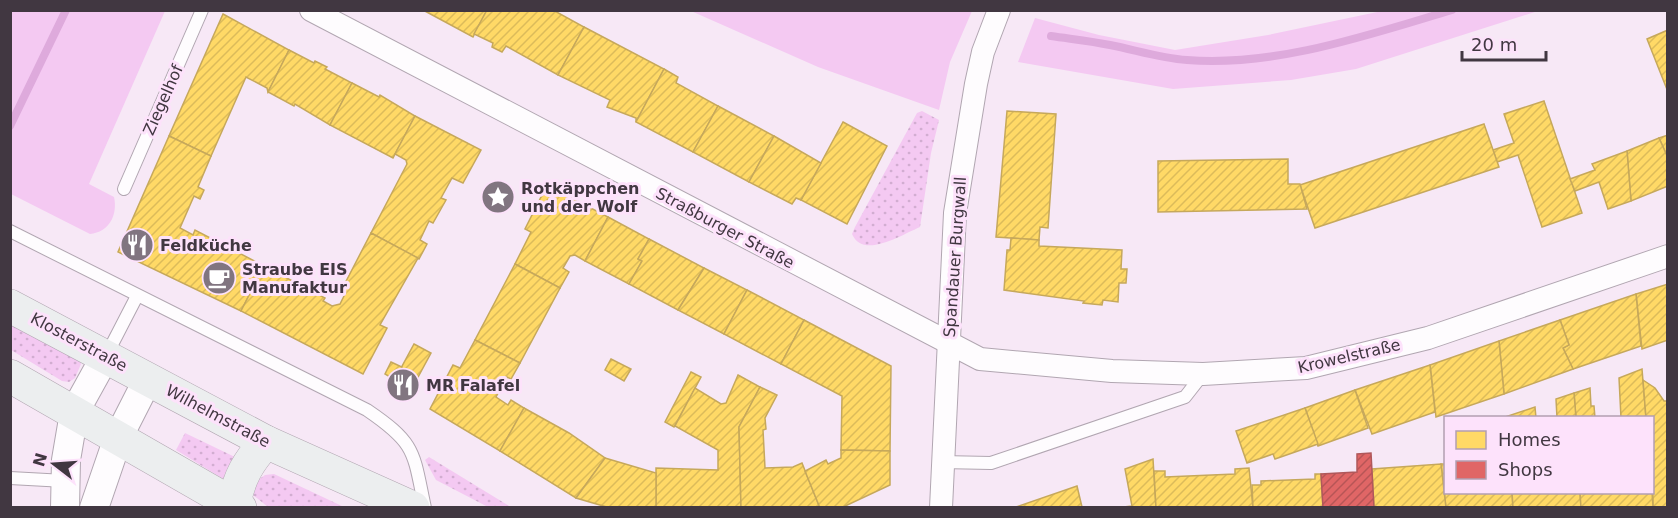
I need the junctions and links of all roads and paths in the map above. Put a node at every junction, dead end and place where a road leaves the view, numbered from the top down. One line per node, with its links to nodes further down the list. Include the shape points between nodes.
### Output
1 (202, 10): 4 (lane, Ziegelhof)
2 (311, 10): 9 (street, Straßburger Straße)
3 (999, 10): 9 (street, Spandauer Burgwall, via 983,52 964,150 955,213)
4 (124, 189)
5 (10, 231): 7 (lane)
6 (1668, 256): 11 (street, Krowelstraße, via 1428,338 1306,368)
7 (137, 296): 10 (lane); 23 (lane, via 368,410 397,430 412,450)
8 (10, 306): 10 (main road, Klosterstraße)
9 (948, 344): 11 (street, Krowelstraße, via 980,359 1100,371); 17 (street, Spandauer Burgwall)
10 (105, 357): 13 (main road, Klosterstraße); 14 (street)
11 (1203, 374): 17 (lane, via 1185,397 991,463)
12 (10, 376): 14 (main road)
13 (147, 379): 15 (street, Wilhelmstraße); 16 (main road, Wilhelmstraße)
14 (74, 413): 15 (main road); 19 (street)
15 (118, 438): 20 (main road); 21 (street, Wilhelmstraße)
16 (266, 442): 20 (main road, via 246,464 238,481); 22 (main road, Wilhelmstraße)
17 (941, 462): 24 (street, Spandauer Burgwall)
18 (10, 478): 19 (lane)
19 (65, 494)
20 (237, 506)
21 (94, 507)
22 (413, 507)
23 (425, 507)
24 (940, 507)

